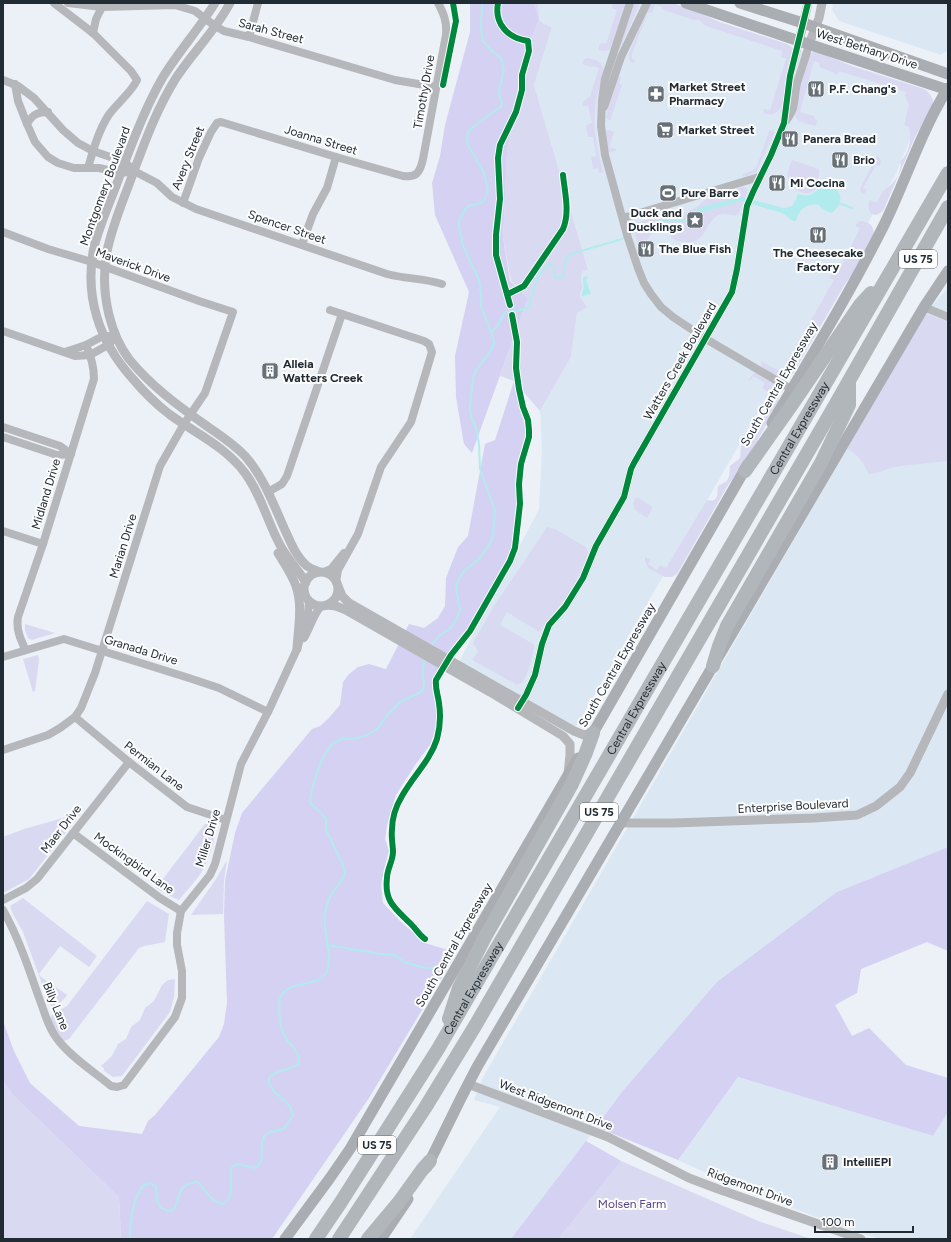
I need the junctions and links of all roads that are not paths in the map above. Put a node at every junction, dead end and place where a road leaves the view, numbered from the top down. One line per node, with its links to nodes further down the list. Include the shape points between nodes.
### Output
1 (54, 3): 19 (street)
2 (68, 3): 14 (street, Sarah Street)
3 (215, 3): 15 (street, Montgomery Boulevard)
4 (230, 3): 17 (street, Montgomery Boulevard)
5 (258, 3): 20 (street)
6 (438, 3): 25 (street, Timothy Drive, via 447,25)
7 (630, 3): 29 (street, via 605,79)
8 (647, 3): 29 (street, via 621,57)
9 (686, 3): 21 (main road, West Bethany Drive)
10 (740, 3): 16 (main road, West Bethany Drive)
11 (808, 3): 16 (street, Watters Creek Boulevard)
12 (822, 3): 18 (street, Watters Creek Boulevard)
13 (175, 4): 14 (street, Sarah Street); 15 (street, Sarah Street, via 195,11)
14 (102, 8): 19 (street, via 96,19)
15 (205, 19): 17 (street, Sarah Street); 35 (street, Montgomery Boulevard, via 164,76 141,121)
16 (803, 23): 18 (main road, West Bethany Drive); 21 (street, Watters Creek Boulevard)
17 (215, 26): 20 (street, Sarah Street, via 234,34); 37 (street, Montgomery Boulevard, via 175,80 151,125)
18 (815, 28): 21 (street, Watters Creek Boulevard); 22 (main road, West Bethany Drive)
19 (94, 34): 33 (street, via 131,71 136,80 134,86 108,116)
20 (249, 36): 25 (street, Sarah Street, via 395,80)
21 (804, 43): 26 (main road, West Bethany Drive); 41 (street, Watters Creek Boulevard, via 790,76 784,123)
22 (948, 74)
23 (3, 80): 24 (street)
24 (15, 84): 28 (street); 32 (street)
25 (436, 87): 39 (street, Timothy Drive, via 422,167)
26 (948, 89): 30 (main road, South Central Expressway)
27 (948, 108): 30 (main road)
28 (48, 112): 32 (street, via 35,114); 33 (street, via 78,143)
29 (601, 115): 44 (street, via 605,155)
30 (933, 115): 66 (main road, South Central Expressway, via 883,226)
31 (217, 123): 34 (street, Joanna Street, via 226,123); 42 (street, Avery Street, via 199,158)
32 (26, 124): 36 (street, via 35,142 48,157 74,168)
33 (93, 151): 35 (street); 36 (street)
34 (336, 158): 39 (street, Joanna Street, via 403,176 409,177); 46 (street)
35 (125, 162): 37 (street, Spencer Street); 38 (street, Montgomery Boulevard)
36 (88, 168): 38 (street)
37 (134, 171): 38 (street); 42 (street, Spencer Street, via 151,179); 48 (street, Montgomery Boulevard, via 109,242)
38 (121, 173): 47 (street, Montgomery Boulevard, via 95,245)
39 (418, 173)
40 (948, 173): 49 (highway, Central Expressway / US 75)
41 (760, 178): 44 (street); 60 (street, Watters Creek Boulevard, via 747,206 733,289)
42 (183, 203): 46 (street, Spencer Street)
43 (948, 207): 65 (highway, Central Expressway / US 75)
44 (623, 218): 60 (street, via 638,268 656,301 673,318)
45 (3, 232): 47 (street, Maverick Drive)
46 (302, 244): 51 (street, Spencer Street, via 387,274)
47 (92, 262): 48 (street, Maverick Drive); 58 (street, Montgomery Boulevard, via 94,303)
48 (104, 267): 54 (street, Maverick Drive); 59 (street, Montgomery Boulevard, via 105,297)
49 (892, 270): 72 (highway, via 860,305); 103 (highway, Central Expressway / US 75)
50 (948, 271): 52 (main road)
51 (442, 284)
52 (924, 307): 56 (street); 88 (main road)
53 (330, 310): 55 (street)
54 (233, 312): 67 (street, Marian Drive, via 208,386)
55 (342, 314): 73 (street, via 287,476 282,484); 76 (street, via 424,341 429,344 432,352 413,417 382,467)
56 (948, 317)
57 (3, 331): 63 (street)
58 (103, 336): 59 (street); 61 (street); 62 (street, Montgomery Boulevard)
59 (116, 336): 62 (street); 67 (street, Montgomery Boulevard, via 130,359 149,382)
60 (706, 339): 66 (street); 90 (street, Watters Creek Boulevard, via 634,463 624,497 596,546 581,583 549,625 535,675)
61 (86, 344): 63 (street); 64 (street, Midland Drive)
62 (108, 345): 64 (street); 68 (street, Montgomery Boulevard, via 121,365 143,390 168,414)
63 (64, 352): 64 (street, via 75,356)
64 (90, 355): 71 (street, Midland Drive, via 94,379)
65 (850, 380): 88 (highway, via 849,405 821,463 727,626); 110 (highway, Central Expressway / US 75, via 466,1039)
66 (792, 389): 72 (main road, South Central Expressway)
67 (190, 415): 68 (street, Marian Drive); 73 (street, Montgomery Boulevard, via 244,455)
68 (184, 424): 75 (street, Montgomery Boulevard, via 216,445 245,473); 86 (street, Marian Drive, via 160,466)
69 (3, 427): 71 (street, via 60,446)
70 (3, 437): 71 (street, via 57,455)
71 (70, 454): 77 (street, Midland Drive)
72 (745, 471): 93 (main road, South Central Expressway)
73 (268, 492): 78 (street, Montgomery Boulevard, via 290,542 305,564)
74 (3, 531): 77 (street)
75 (274, 534): 79 (street, Montgomery Boulevard); 85 (street, via 278,553 296,585 300,613)
76 (356, 539): 78 (street, via 331,569); 80 (street, via 338,570)
77 (43, 544): 84 (street, Midland Drive, via 18,617 19,636)
78 (322, 572): 79 (street, via 310,576); 80 (street, via 331,576)
79 (306, 582): 81 (street, via 304,592)
80 (337, 584): 82 (street, via 335,599); 83 (street, via 342,596 349,603)
81 (309, 601): 82 (street); 85 (street, Miller Drive, via 308,614)
82 (325, 605): 83 (street, via 346,610); 85 (street, Miller Drive, via 315,616)
83 (403, 637): 90 (street)
84 (25, 649): 86 (street, Granada Drive, via 64,639); 87 (street, Granada Drive)
85 (297, 649): 91 (street, Miller Drive)
86 (102, 651): 91 (street, Granada Drive, via 219,688); 92 (street, Marian Drive)
87 (3, 657)
88 (713, 666): 98 (main road)
89 (948, 694): 98 (street, Enterprise Boulevard, via 910,772 900,787 876,806 857,815)
90 (520, 705): 93 (street, via 576,732 584,735); 96 (street, via 568,740)
91 (268, 712): 97 (street, Miller Drive, via 241,764)
92 (75, 717): 94 (street, Marian Drive, via 48,735); 95 (street, Permian Lane)
93 (593, 733): 96 (main road, South Central Expressway); 103 (highway, via 572,784 484,937 459,988)
94 (3, 750)
95 (129, 762): 97 (street, Permian Lane, via 188,807); 99 (street, Maer Drive)
96 (568, 775): 108 (main road, South Central Expressway, via 350,1148)
97 (226, 820): 102 (street, Miller Drive, via 210,875)
98 (621, 823): 104 (main road)
99 (73, 833): 100 (street, Maer Drive, via 37,879); 102 (street, Mockingbird Lane)
100 (3, 900)
101 (3, 910): 105 (street, Billy Lane, via 57,1039 77,1059 112,1086)
102 (181, 911): 105 (street, Miller Drive, via 177,945 182,971 182,998 175,1017 124,1085)
103 (438, 1049): 109 (highway, Central Expressway / US 75)
104 (468, 1084): 106 (street, West Ridgemont Drive, via 608,1137); 107 (main road)
105 (117, 1087)
106 (634, 1150): 113 (street, Ridgemont Drive, via 689,1178)
107 (430, 1161): 111 (highway); 112 (main road, via 417,1186)
108 (285, 1239)
109 (316, 1239)
110 (339, 1239)
111 (368, 1239)
112 (381, 1239)
113 (861, 1239)

